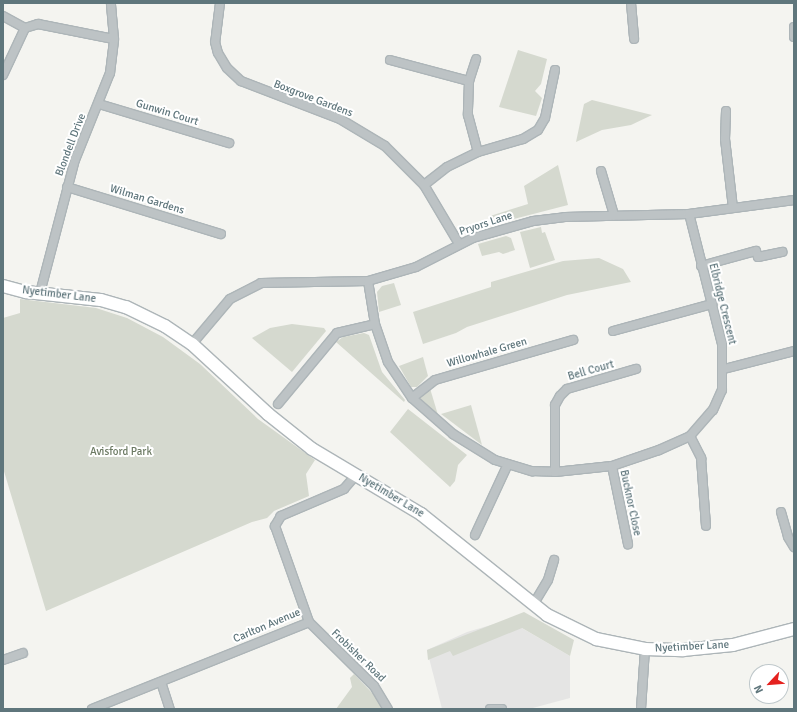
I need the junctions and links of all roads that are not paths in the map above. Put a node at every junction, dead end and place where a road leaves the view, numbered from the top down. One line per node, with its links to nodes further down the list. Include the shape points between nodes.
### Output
1 (112, 3): 9 (street, Blondell Drive)
2 (220, 3): 20 (street, Boxgrove Gardens, via 215,42 227,68 241,81 340,119 367,133 406,165)
3 (632, 3): 8 (street)
4 (3, 16): 6 (street)
5 (794, 27): 7 (street)
6 (25, 28): 9 (street, via 38,24); 13 (street)
7 (794, 37)
8 (634, 38)
9 (114, 39): 15 (street, Blondell Drive, via 110,73)
10 (476, 59): 14 (street)
11 (390, 60): 14 (street)
12 (555, 70): 18 (street, via 545,118 538,130 523,139)
13 (3, 75)
14 (469, 81): 18 (street, via 468,115)
15 (99, 104): 17 (street, Gunwin Court); 21 (street, Blondell Drive, via 75,160)
16 (726, 111): 23 (street, via 725,140)
17 (229, 143)
18 (478, 152): 20 (street, via 447,167)
19 (600, 171): 25 (street)
20 (424, 185): 27 (street, Boxgrove Gardens)
21 (67, 187): 26 (street, Wilman Gardens); 32 (street, Blondell Drive)
22 (794, 200): 23 (street, Pryors Lane)
23 (733, 208): 24 (street, Pryors Lane)
24 (689, 214): 25 (street, Pryors Lane); 29 (street, Elbridge Crescent)
25 (614, 215): 27 (street, Pryors Lane, via 565,216 533,221)
26 (221, 234)
27 (459, 244): 30 (street, Pryors Lane, via 416,267)
28 (782, 252): 29 (street, via 758,257 756,251)
29 (701, 266): 33 (street, Elbridge Crescent)
30 (368, 281): 34 (street, Elbridge Crescent); 37 (street, Pryors Lane, via 261,282 230,299)
31 (3, 286): 32 (street, Nyetimber Lane)
32 (40, 294): 37 (street, Nyetimber Lane, via 76,296 126,307 165,326)
33 (712, 304): 35 (street); 40 (street, Elbridge Crescent, via 722,344)
34 (375, 324): 41 (street, Elbridge Crescent, via 388,362); 42 (street, via 337,333)
35 (613, 331)
36 (573, 340): 41 (street, Willowhale Green, via 435,380)
37 (192, 344): 47 (street, Nyetimber Lane, via 291,433 312,449)
38 (794, 351): 40 (street)
39 (636, 369): 46 (street, Bell Court, via 567,389 560,396 555,405)
40 (724, 369): 43 (street, Elbridge Crescent, via 722,390 713,410)
41 (412, 398): 44 (street, Elbridge Crescent, via 453,434 496,460)
42 (278, 404)
43 (690, 436): 45 (street, Elbridge Crescent); 49 (street, via 702,458)
44 (508, 464): 46 (street, Elbridge Crescent, via 532,471); 50 (street)
45 (612, 466): 46 (street, Elbridge Crescent); 51 (street, Bucknor Close)
46 (556, 472)
47 (356, 475): 54 (street, Nyetimber Lane, via 421,514); 55 (street, Carlton Avenue, via 344,489 281,516 276,522)
48 (781, 512): 52 (street, via 788,537)
49 (706, 526)
50 (475, 535)
51 (628, 544)
52 (794, 547)
53 (554, 560): 54 (street, via 548,580)
54 (533, 605): 57 (street, Nyetimber Lane, via 568,626 596,638)
55 (309, 622): 60 (street, Carlton Avenue); 63 (street, Frobisher Road, via 374,686)
56 (794, 629): 57 (street, Nyetimber Lane, via 726,646 683,650)
57 (645, 649): 66 (street)
58 (23, 653): 59 (street)
59 (3, 660)
60 (161, 682): 61 (street, Carlton Avenue); 62 (street)
61 (92, 709)
62 (170, 709)
63 (388, 709)
64 (490, 709): 65 (street)
65 (502, 709)
66 (641, 709)

